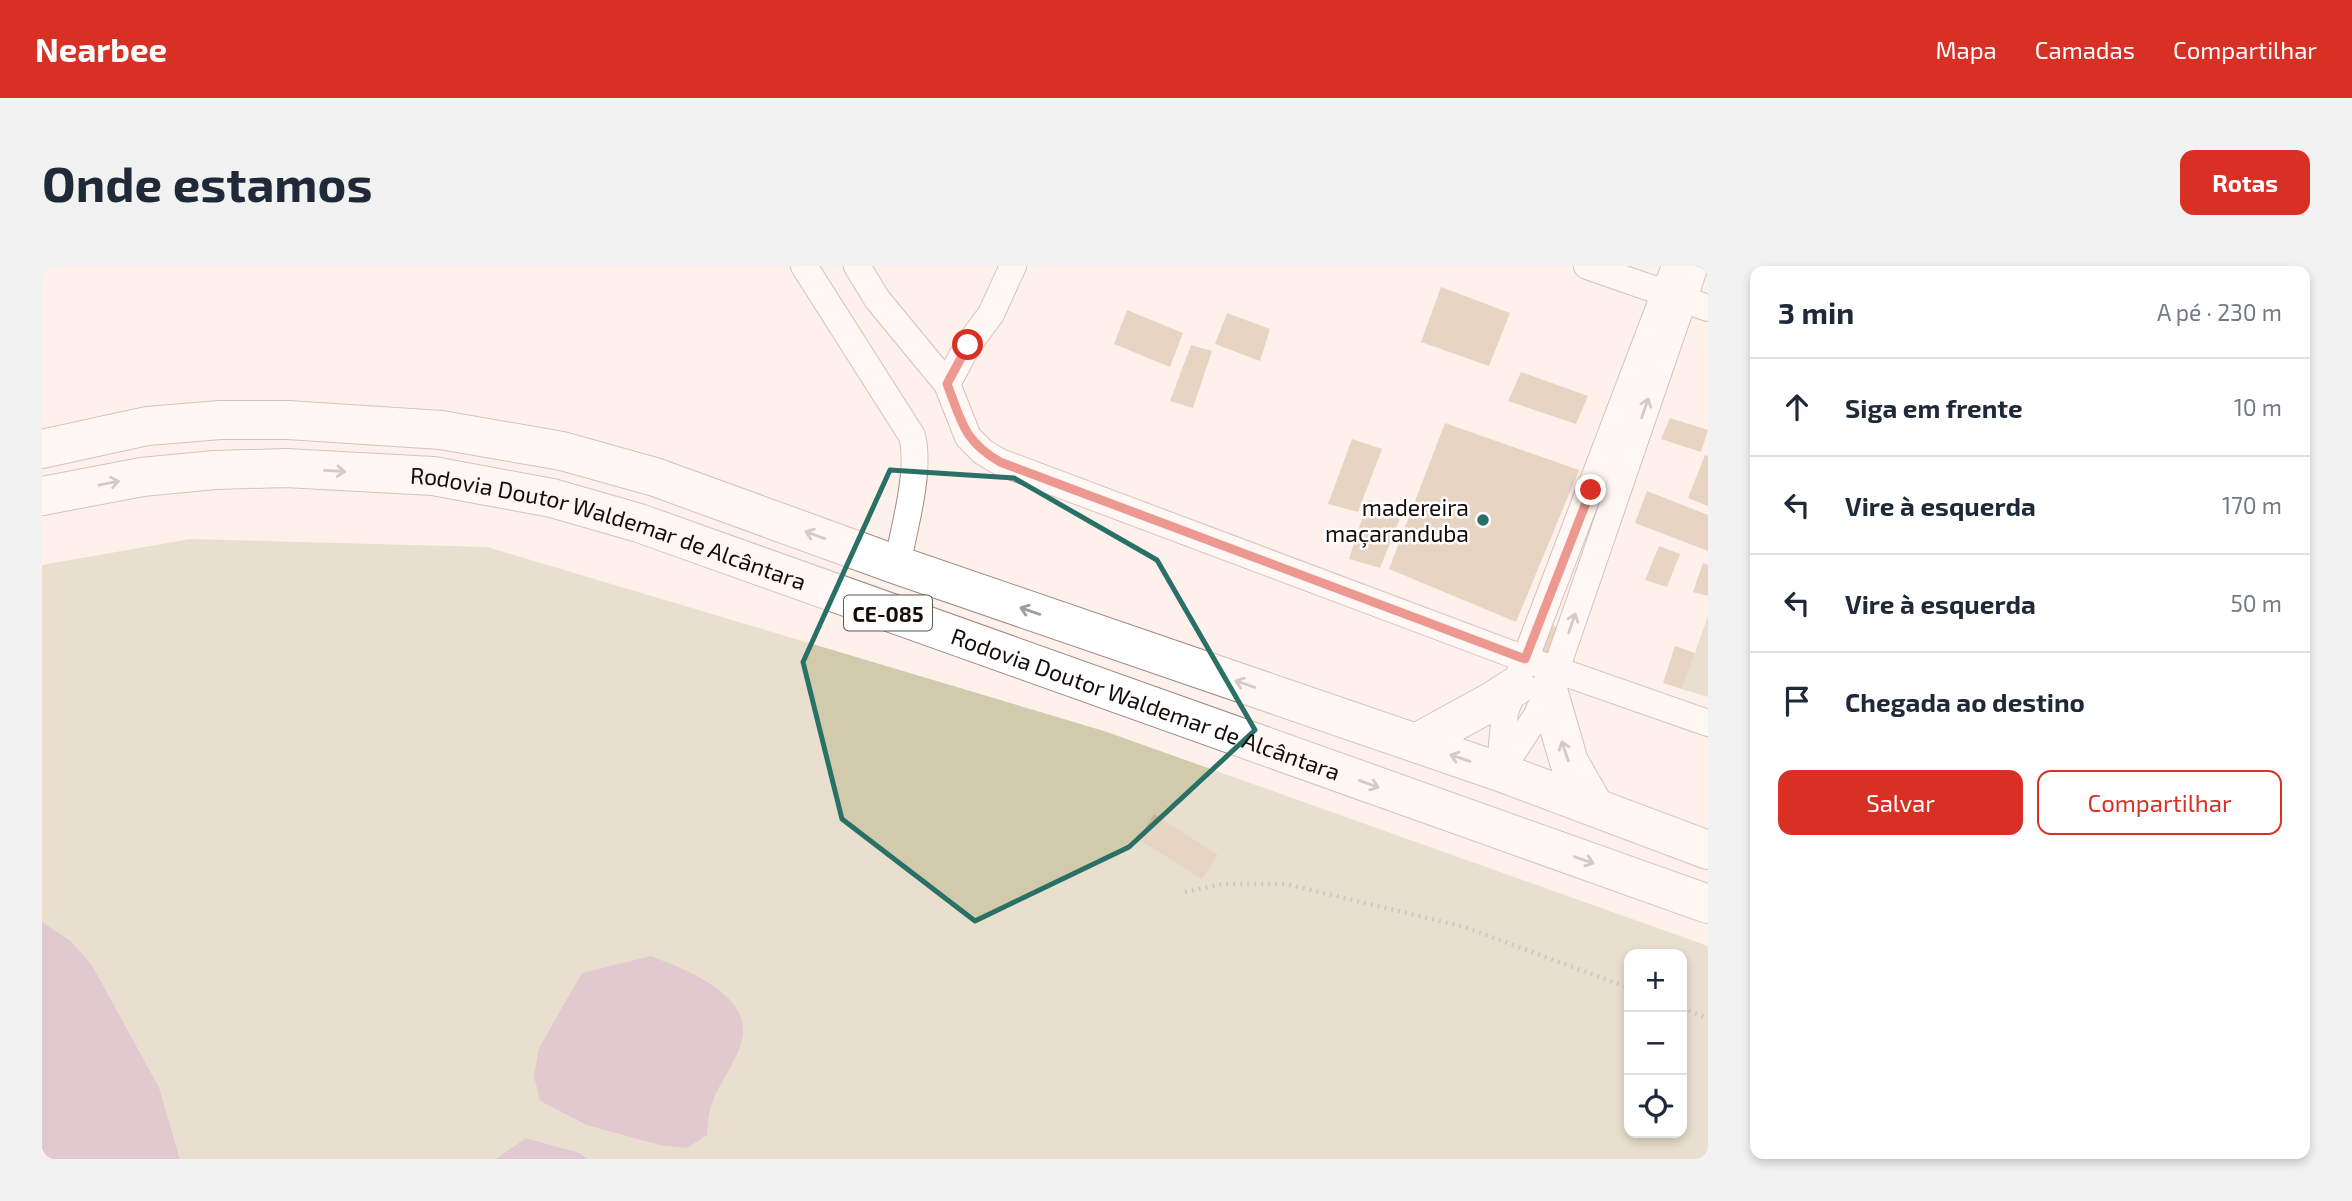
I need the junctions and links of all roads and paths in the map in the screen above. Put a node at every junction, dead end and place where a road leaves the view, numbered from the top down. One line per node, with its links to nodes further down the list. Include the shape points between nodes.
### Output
1 (804, 266): 12 (street, via 912,436 914,472)
2 (857, 266): 9 (street, via 877,299)
3 (1013, 266): 9 (street, via 991,314)
4 (1587, 266): 7 (street)
5 (1675, 266): 7 (street)
6 (1695, 266): 7 (street)
7 (1673, 296): 8 (street); 13 (street)
8 (1708, 308)
9 (947, 384): 13 (street, via 968,437 1000,462)
10 (42, 449): 12 (highway, Rodovia Doutor Waldemar de Alcântara / CE-085, one-way to 10, via 655,477 562,451 441,430 220,420 147,426)
11 (42, 496): 20 (highway, Rodovia Doutor Waldemar de Alcântara / CE-085, one-way to 20, via 142,477 286,468 433,476 552,498 639,523)
12 (897, 565): 15 (highway, Rodovia Doutor Waldemar de Alcântara / CE-085, one-way to 12)
13 (1536, 676): 14 (street); 15 (highway); 16 (street, via 1537,715); 17 (highway, one-way to 13, via 1569,762)
14 (1708, 723)
15 (1416, 743): 16 (highway, Rodovia Doutor Waldemar de Alcântara / CE-085, one-way to 15)
16 (1500, 772): 17 (highway, Rodovia Doutor Waldemar de Alcântara / CE-085)
17 (1594, 806): 18 (highway, Rodovia Doutor Waldemar de Alcântara / CE-085)
18 (1708, 850)
19 (1185, 892): 21 (path, via 1223,884 1286,884 1465,927)
20 (1708, 904)
21 (1624, 986)
22 (1687, 1010): 23 (path)
23 (1708, 1018)

